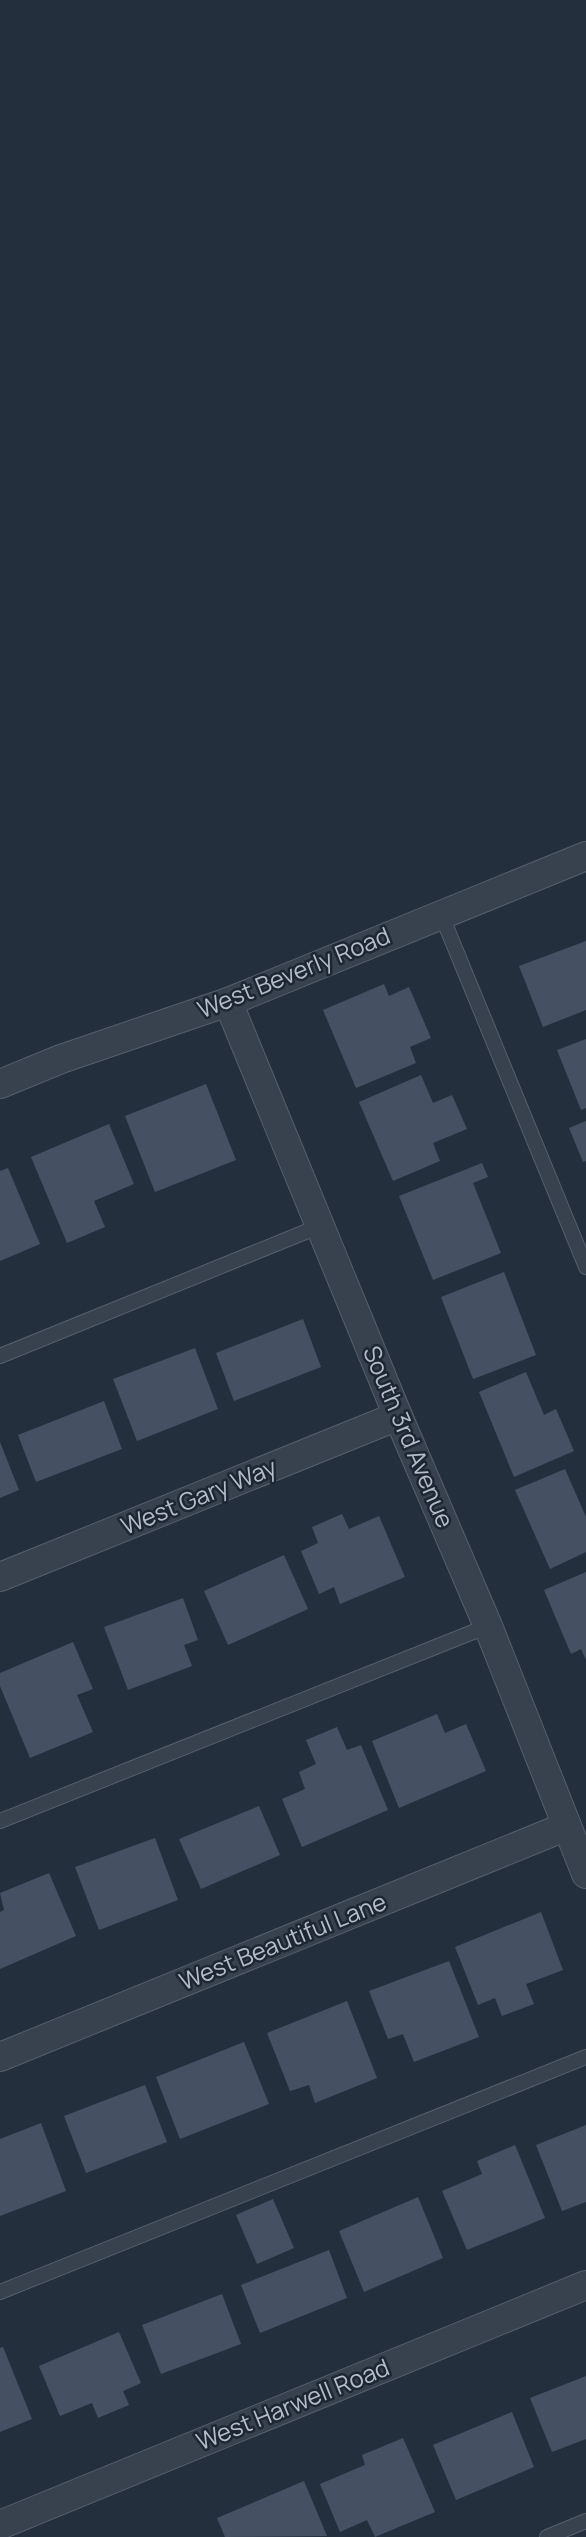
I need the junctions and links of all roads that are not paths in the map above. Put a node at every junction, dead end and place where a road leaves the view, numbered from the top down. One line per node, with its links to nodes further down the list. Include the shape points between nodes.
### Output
1 (586, 856): 2 (street, West Beverly Road)
2 (441, 914): 3 (street, West Beverly Road); 6 (lane)
3 (229, 1002): 4 (street, West Beverly Road); 5 (street, South 3rd Avenue)
4 (0, 1084)
5 (320, 1226): 7 (lane); 8 (street, South 3rd Avenue)
6 (586, 1267)
7 (0, 1356)
8 (398, 1416): 9 (street, West Gary Way); 10 (street, South 3rd Avenue)
9 (0, 1577)
10 (488, 1626): 11 (lane); 12 (street, South 3rd Avenue)
11 (0, 1821)
12 (567, 1826): 13 (street, South 3rd Avenue); 14 (street, West Beautiful Lane)
13 (586, 1874)
14 (0, 2057)
15 (586, 2057): 17 (lane)
16 (586, 2285): 19 (street, West Harwell Road)
17 (0, 2292)
18 (586, 2521): 20 (lane)
19 (0, 2525)
20 (547, 2537)

